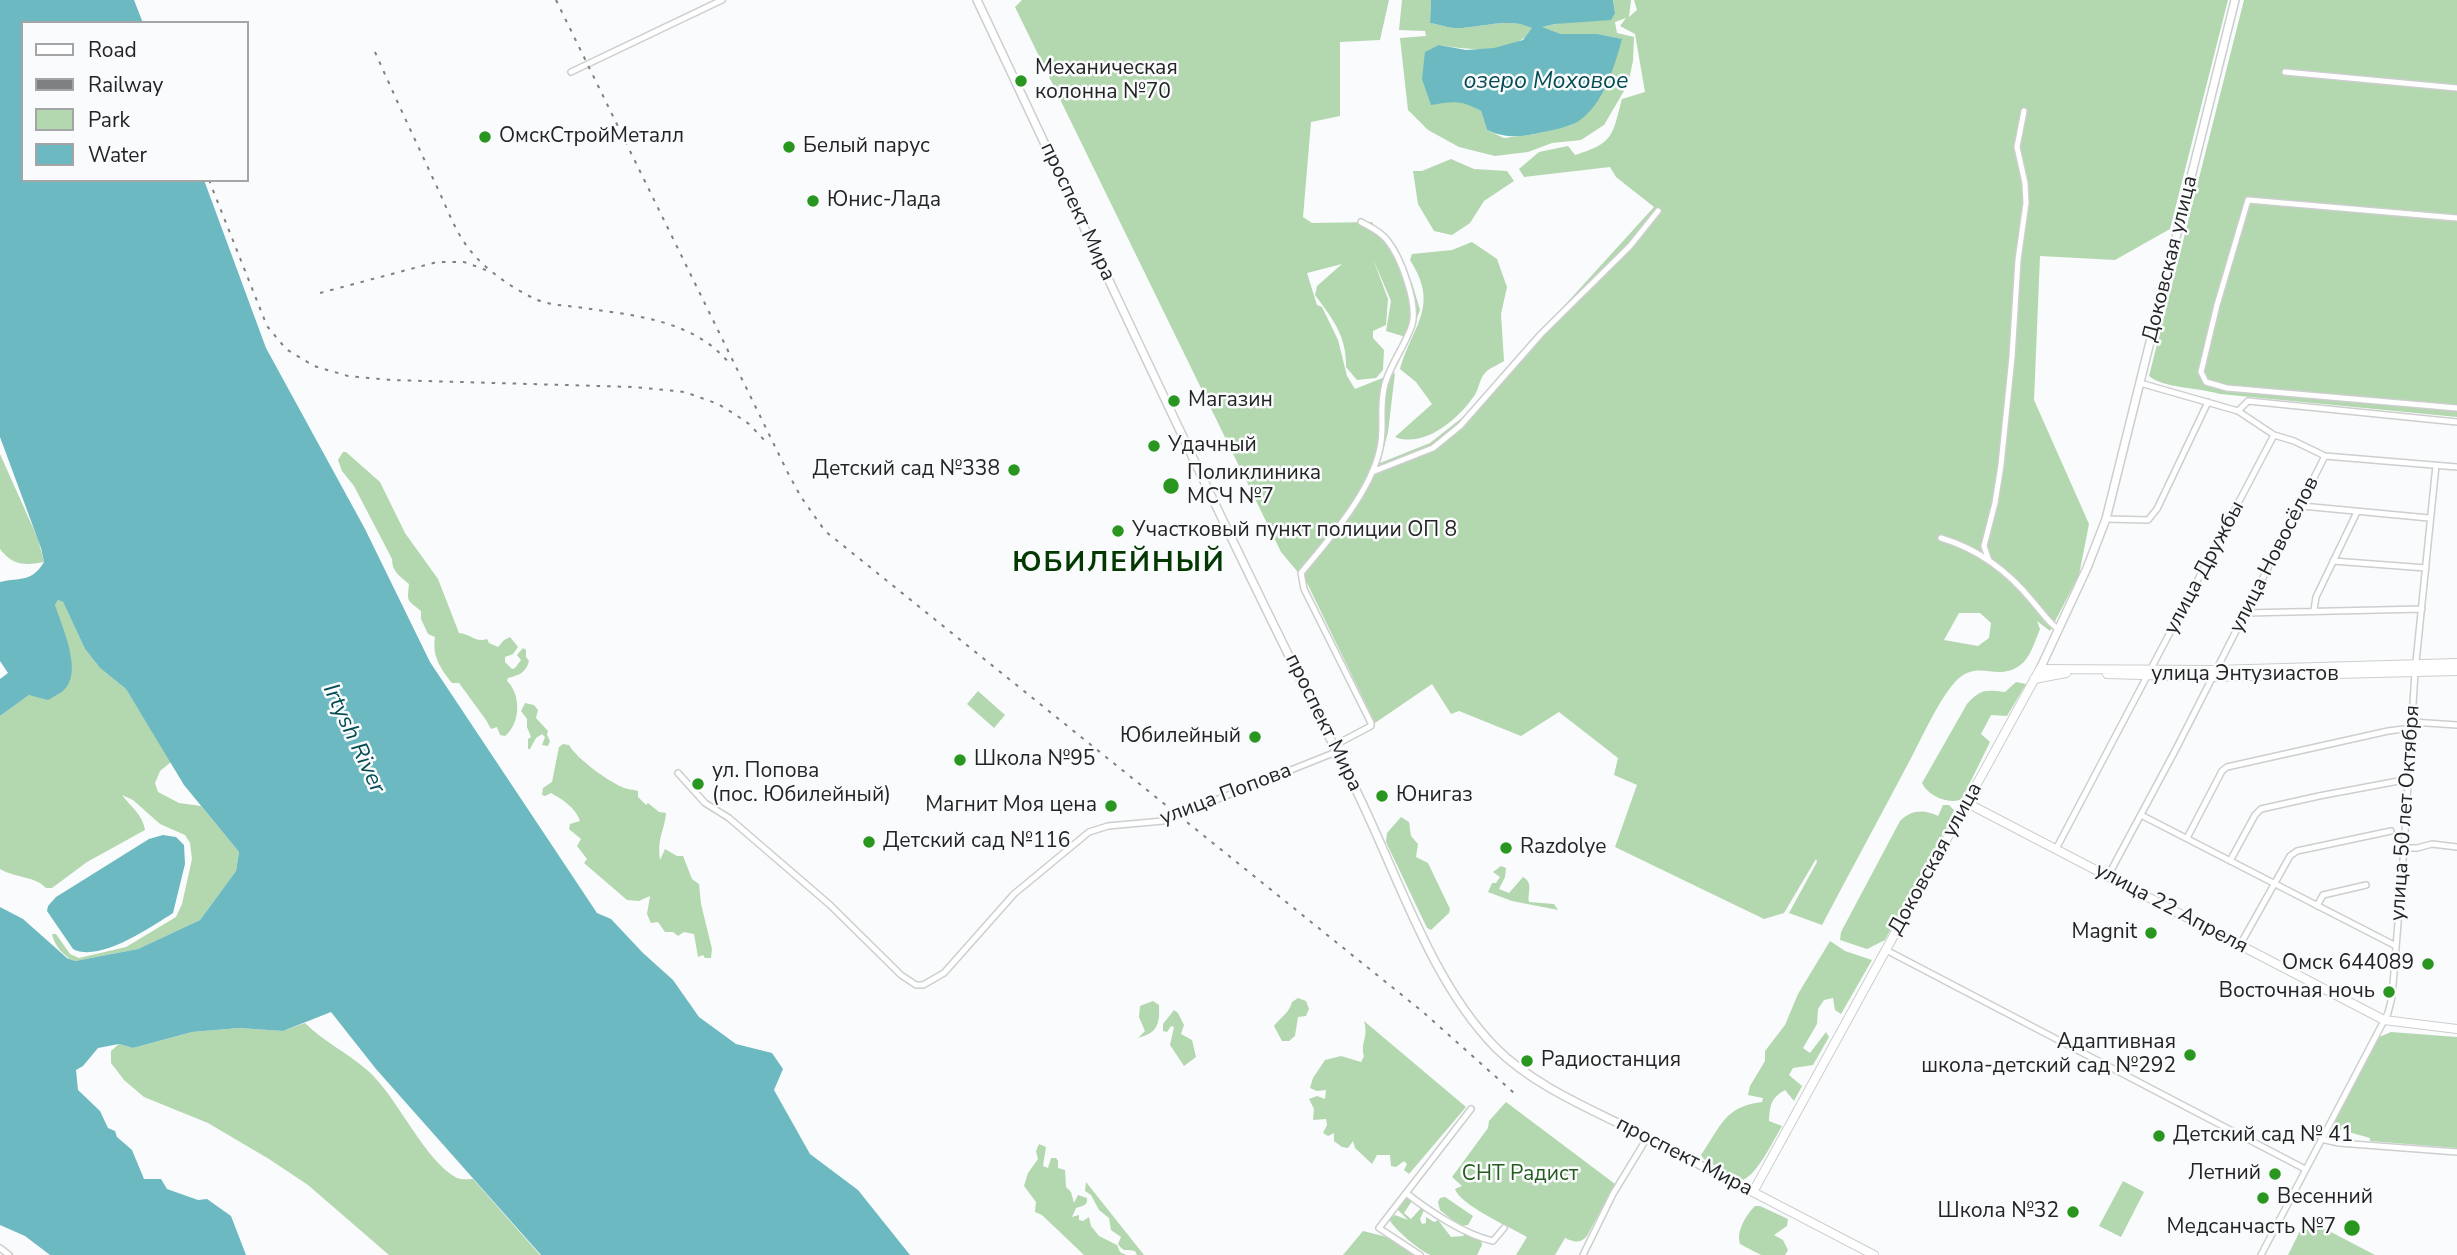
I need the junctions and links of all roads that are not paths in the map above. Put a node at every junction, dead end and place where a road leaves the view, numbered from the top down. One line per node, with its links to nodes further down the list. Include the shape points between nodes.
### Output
1 (722, 0): 4 (street)
2 (977, 0): 42 (street, проспект Мира)
3 (2235, 0): 11 (street, Доковская улица)
4 (571, 72)
5 (2285, 72): 6 (street)
6 (2457, 88)
7 (2024, 111): 26 (street, via 2017,147 2026,203 2001,465 1984,546)
8 (1658, 211): 20 (street, via 1460,426 1433,448)
9 (2457, 218): 13 (street, via 2248,200 2201,372 2206,382 2227,388)
10 (1361, 222): 20 (street, via 1393,248 1414,313 1385,383 1382,440)
11 (2140, 383): 12 (street); 24 (street, Доковская улица)
12 (2207, 402): 14 (street); 24 (street, via 2148,520)
13 (2457, 408)
14 (2238, 411): 15 (street, via 2248,401); 16 (street)
15 (2457, 422)
16 (2274, 435): 17 (street); 37 (street, улица Дружбы)
17 (2325, 456): 18 (street); 21 (street, улица Новосёлов)
18 (2435, 465): 19 (street); 23 (street, улица 50 лет Октября)
19 (2457, 467)
20 (1372, 472): 42 (street, улица Попова, via 1301,573 1304,589 1371,723)
21 (2302, 506): 22 (street); 31 (street, улица Новосёлов)
22 (2357, 512): 23 (street); 27 (street)
23 (2429, 518): 28 (street, улица 50 лет Октября)
24 (2106, 519): 32 (street, Доковская улица)
25 (1941, 538): 26 (street)
26 (1989, 561): 32 (street, via 2014,580)
27 (2333, 561): 28 (street); 30 (street)
28 (2426, 568): 29 (street, улица 50 лет Октября)
29 (2422, 609): 30 (street); 34 (street, улица 50 лет Октября)
30 (2314, 610): 31 (street)
31 (2246, 613): 38 (street, улица Новосёлов)
32 (2059, 630): 35 (street, Доковская улица)
33 (2457, 663): 34 (main road, улица Энтузиастов)
34 (2416, 668): 36 (main road, улица Энтузиастов); 38 (main road, улица Энтузиастов); 40 (street, улица 50 лет Октября)
35 (2040, 669): 37 (main road, улица Энтузиастов); 39 (main road, Доковская улица)
36 (2457, 671)
37 (2150, 673): 38 (main road, улица Энтузиастов); 39 (main road, улица Энтузиастов, via 2059,673); 51 (street, улица Дружбы)
38 (2213, 674): 46 (street, улица Новосёлов)
39 (2034, 679): 45 (main road, Доковская улица)
40 (2412, 725): 41 (street); 44 (street, улица 50 лет Октября); 48 (street, via 2227,767)
41 (2457, 725)
42 (1335, 749): 43 (street, улица Попова, via 1163,821 1089,832 1014,894 944,972 923,985 901,975 820,896 705,803); 63 (street, проспект Мира, via 1421,932 1469,1017 1519,1066 1561,1094)
43 (678, 773)
44 (2409, 779): 50 (street, улица 50 лет Октября); 52 (street, via 2261,810)
45 (1967, 803): 51 (main road, улица 22 Апреля); 59 (main road, Доковская улица)
46 (2141, 815): 48 (street); 53 (street, улица Новосёлов)
47 (2391, 831): 54 (street, via 2297,851)
48 (2187, 838): 52 (street)
49 (2457, 847): 50 (street)
50 (2404, 848): 58 (street, улица 50 лет Октября)
51 (2056, 849): 53 (main road, улица 22 Апреля)
52 (2230, 861): 54 (street)
53 (2108, 876): 57 (main road, улица 22 Апреля)
54 (2273, 883): 56 (street); 57 (street)
55 (2366, 885): 56 (street, via 2323,895)
56 (2317, 906): 58 (street)
57 (2241, 946): 60 (main road, улица 22 Апреля)
58 (2396, 946): 60 (street, улица 50 лет Октября, via 2392,997)
59 (1886, 950): 66 (street); 67 (main road, Доковская улица)
60 (2384, 1020): 61 (main road, улица 22 Апреля); 64 (street, улица 50 лет Октября)
61 (2457, 1029)
62 (1471, 1109): 68 (street)
63 (1647, 1138): 67 (street, проспект Мира); 73 (street)
64 (2322, 1139): 65 (street); 66 (street, улица 50 лет Октября)
65 (2457, 1152)
66 (2305, 1169): 75 (street, улица 50 лет Октября)
67 (1753, 1192): 74 (main road, проспект Мира)
68 (1406, 1193): 69 (street, via 1456,1227 1483,1239 1493,1241); 72 (street, via 1378,1228)
69 (1504, 1228)
70 (0, 1248): 71 (street)
71 (9, 1255)
72 (1419, 1255)
73 (1583, 1255)
74 (1874, 1255)
75 (2261, 1255)

